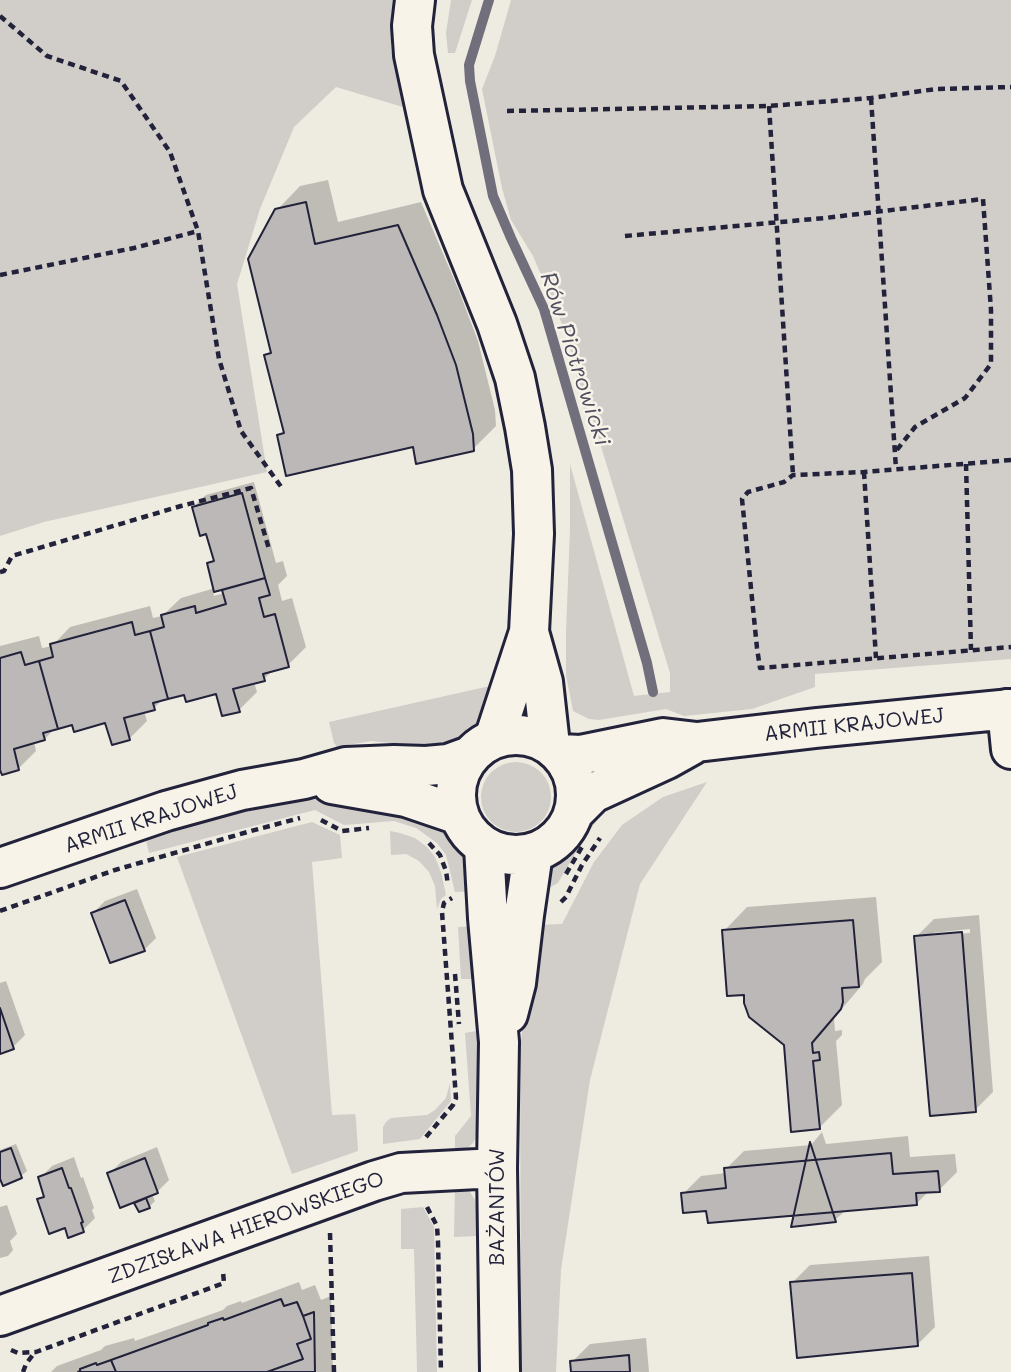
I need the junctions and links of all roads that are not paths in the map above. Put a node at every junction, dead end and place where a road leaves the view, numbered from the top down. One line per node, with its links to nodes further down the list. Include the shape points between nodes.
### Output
1 (415, 0): 2 (street, via 414,55 443,190 497,324 525,427 534,534)
2 (529, 632): 5 (street); 7 (street)
3 (1009, 709): 4 (street, ARMII KRAJOWEJ); 6 (street)
4 (697, 742): 7 (street, ARMII KRAJOWEJ, via 663,738 580,755); 10 (street, ARMII KRAJOWEJ, via 593,793)
5 (482, 748): 7 (street, via 508,735 523,735); 8 (street, ARMII KRAJOWEJ, via 449,764 346,767); 9 (street, via 461,769 456,800)
6 (1011, 749)
7 (556, 750): 10 (street, via 572,771)
8 (304, 779): 9 (street, ARMII KRAJOWEJ, via 391,793); 13 (street, ARMII KRAJOWEJ, via 166,811)
9 (459, 815): 11 (street, via 468,833)
10 (588, 828): 12 (street, via 564,832 556,842)
11 (484, 847): 12 (street, via 517,856); 14 (street, BAŻANTÓW)
12 (533, 853): 14 (street, BAŻANTÓW, via 516,984)
13 (0, 868)
14 (499, 1042): 15 (street, BAŻANTÓW)
15 (497, 1168): 16 (street, ZDZISŁAWA HIEROWSKIEGO, via 401,1173 374,1181); 17 (street, BAŻANTÓW)
16 (0, 1316)
17 (500, 1372)

